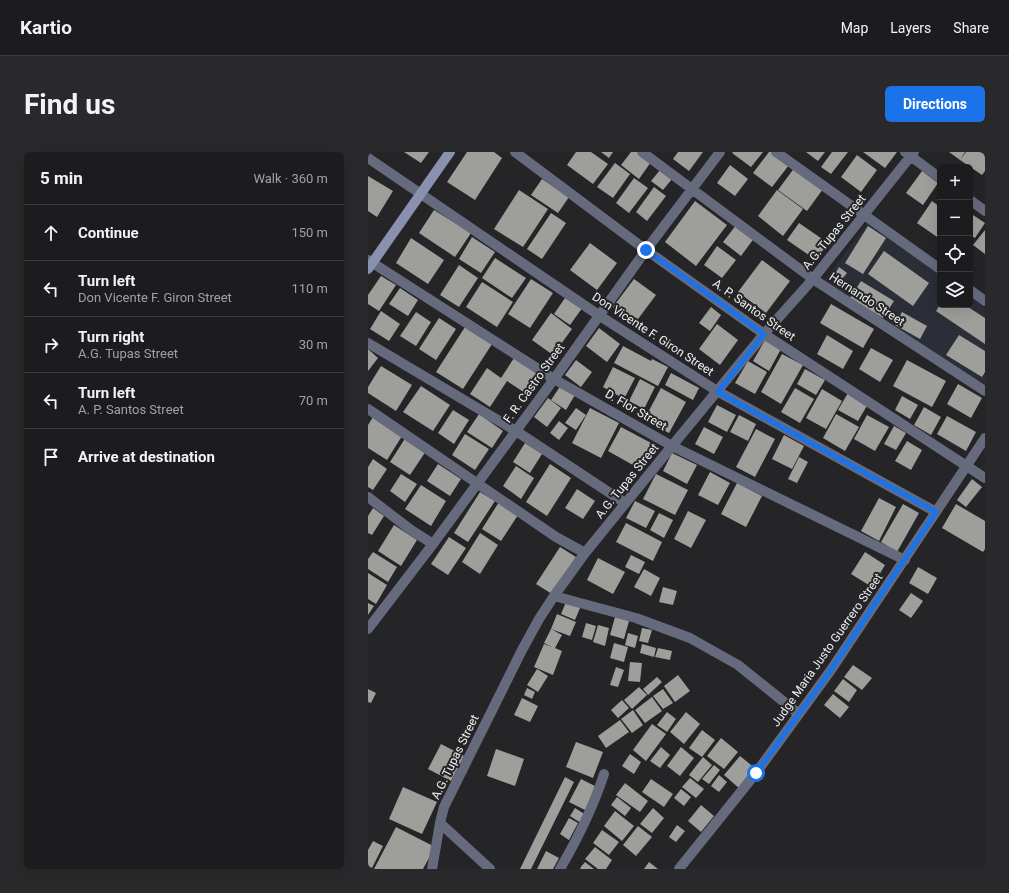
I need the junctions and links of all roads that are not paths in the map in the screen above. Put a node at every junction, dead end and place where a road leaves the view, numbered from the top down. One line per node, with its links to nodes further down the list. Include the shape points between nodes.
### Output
1 (450, 152): 10 (main road)
2 (515, 152): 14 (street, A. P. Santos Street)
3 (642, 152): 9 (street, Hernando Street)
4 (720, 152): 9 (street, F. R. Castro Street)
5 (776, 152): 13 (street)
6 (910, 153): 8 (street); 13 (street, A.G. Tupas Street)
7 (368, 158): 10 (street, Don Vicente F. Giron Street)
8 (937, 176)
9 (692, 190): 14 (street, F. R. Castro Street); 17 (street, Hernando Street)
10 (421, 194): 15 (main road); 20 (street, Don Vicente F. Giron Street)
11 (973, 202): 12 (street)
12 (985, 211)
13 (864, 216): 16 (street); 17 (street, A.G. Tupas Street)
14 (646, 250): 20 (street, F. R. Castro Street); 21 (street, A. P. Santos Street)
15 (370, 264): 23 (street, D. Flor Street)
16 (937, 267)
17 (813, 279): 21 (street, A.G. Tupas Street); 24 (street, Hernando Street)
18 (973, 292): 19 (street)
19 (985, 301)
20 (600, 316): 23 (street, F. R. Castro Street); 25 (street, Don Vicente F. Giron Street)
21 (764, 334): 25 (street, A.G. Tupas Street); 30 (street, A. P. Santos Street)
22 (368, 343): 27 (street)
23 (554, 378): 27 (street, F. R. Castro Street); 29 (street, D. Flor Street)
24 (985, 391)
25 (718, 392): 29 (street, A.G. Tupas Street); 35 (street, Don Vicente F. Giron Street)
26 (368, 409): 32 (street)
27 (516, 431): 32 (street, F. R. Castro Street); 34 (street)
28 (985, 438): 30 (street, Judge Maria Justo Guerrero Street)
29 (672, 446): 34 (street, A.G. Tupas Street); 38 (street, D. Flor Street)
30 (967, 466): 31 (street, A. P. Santos Street); 35 (street, Judge Maria Justo Guerrero Street)
31 (985, 478)
32 (478, 483): 36 (street, F. R. Castro Street); 37 (street, via 556,537)
33 (368, 497): 36 (street)
34 (625, 503): 37 (street, A.G. Tupas Street)
35 (936, 512): 38 (street, Judge Maria Justo Guerrero Street)
36 (433, 544): 40 (street, F. R. Castro Street)
37 (586, 553): 39 (street, A.G. Tupas Street)
38 (905, 560): 41 (street, Judge Maria Justo Guerrero Street)
39 (554, 596): 41 (street, via 636,618 690,638 738,665); 43 (street, A.G. Tupas Street, via 522,650 444,807)
40 (368, 629)
41 (799, 714): 47 (street, Judge Maria Justo Guerrero Street, via 756,773)
42 (604, 774): 46 (street, via 591,811)
43 (440, 823): 44 (street, A.G. Tupas Street); 45 (street)
44 (432, 869)
45 (490, 869)
46 (560, 869)
47 (679, 869)

